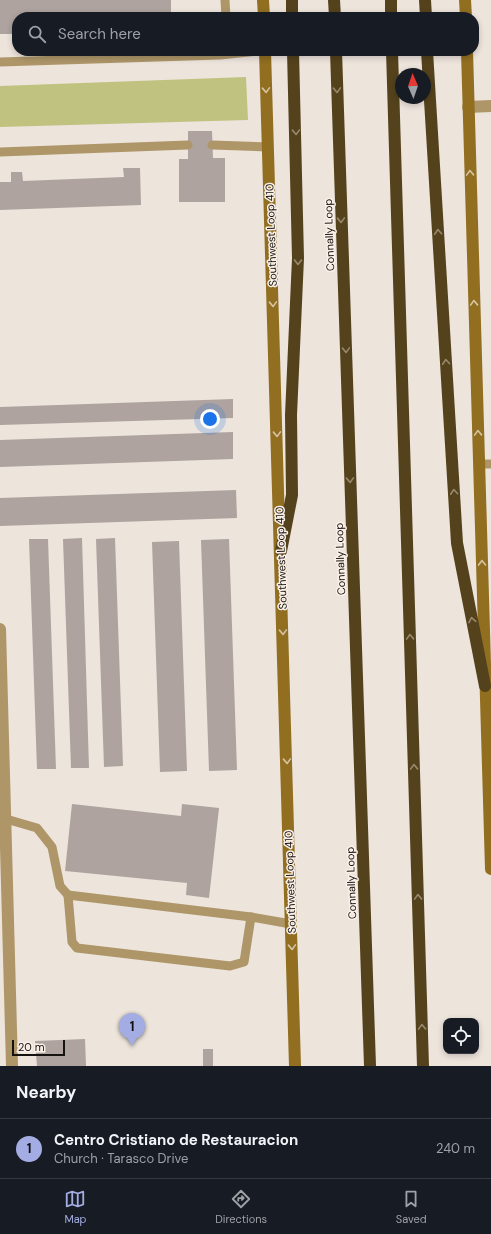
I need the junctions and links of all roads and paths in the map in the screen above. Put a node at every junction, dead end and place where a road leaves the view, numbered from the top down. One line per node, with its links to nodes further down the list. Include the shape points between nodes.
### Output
1 (225, 0): 8 (lane)
2 (264, 0): 9 (main road)
3 (292, 0): 10 (highway)
4 (334, 0): 11 (highway)
5 (391, 0): 12 (highway)
6 (425, 0): 13 (highway)
7 (465, 0): 14 (main road)
8 (226, 12)
9 (264, 12)
10 (292, 12)
11 (334, 12)
12 (391, 12)
13 (426, 12)
14 (466, 12)
15 (152, 56): 22 (lane)
16 (265, 56): 27 (main road, Southwest Loop 410, one-way to 27)
17 (293, 56): 31 (highway, one-way to 31, via 298,258 291,415 292,495)
18 (336, 56): 43 (highway, Connally Loop, one-way to 43)
19 (392, 56): 48 (highway, one-way to 19)
20 (428, 56): 34 (highway, one-way to 20, via 457,543)
21 (467, 56): 24 (main road)
22 (0, 62)
23 (491, 106): 24 (street)
24 (468, 107): 29 (main road, one-way to 24)
25 (188, 145): 28 (lane)
26 (212, 145): 27 (lane)
27 (268, 147): 31 (main road, Southwest Loop 410, one-way to 31)
28 (0, 152)
29 (485, 464): 30 (main road)
30 (486, 544): 33 (main road, one-way to 30)
31 (280, 551): 42 (main road, Southwest Loop 410, one-way to 42)
32 (0, 629): 37 (street)
33 (487, 632): 34 (main road)
34 (485, 686): 35 (main road)
35 (489, 710): 36 (main road)
36 (490, 800): 39 (main road)
37 (6, 819): 38 (street); 40 (lane, via 37,828 52,847 60,886)
38 (3, 845): 44 (street)
39 (491, 868)
40 (68, 895): 41 (lane); 41 (lane, via 72,942 77,948 230,966 244,962)
41 (252, 917): 42 (lane)
42 (291, 924): 45 (main road, Southwest Loop 410, one-way to 45)
43 (369, 1040): 46 (highway); 47 (highway, Connally Loop)
44 (12, 1066)
45 (296, 1066)
46 (366, 1066)
47 (370, 1066)
48 (423, 1066)

